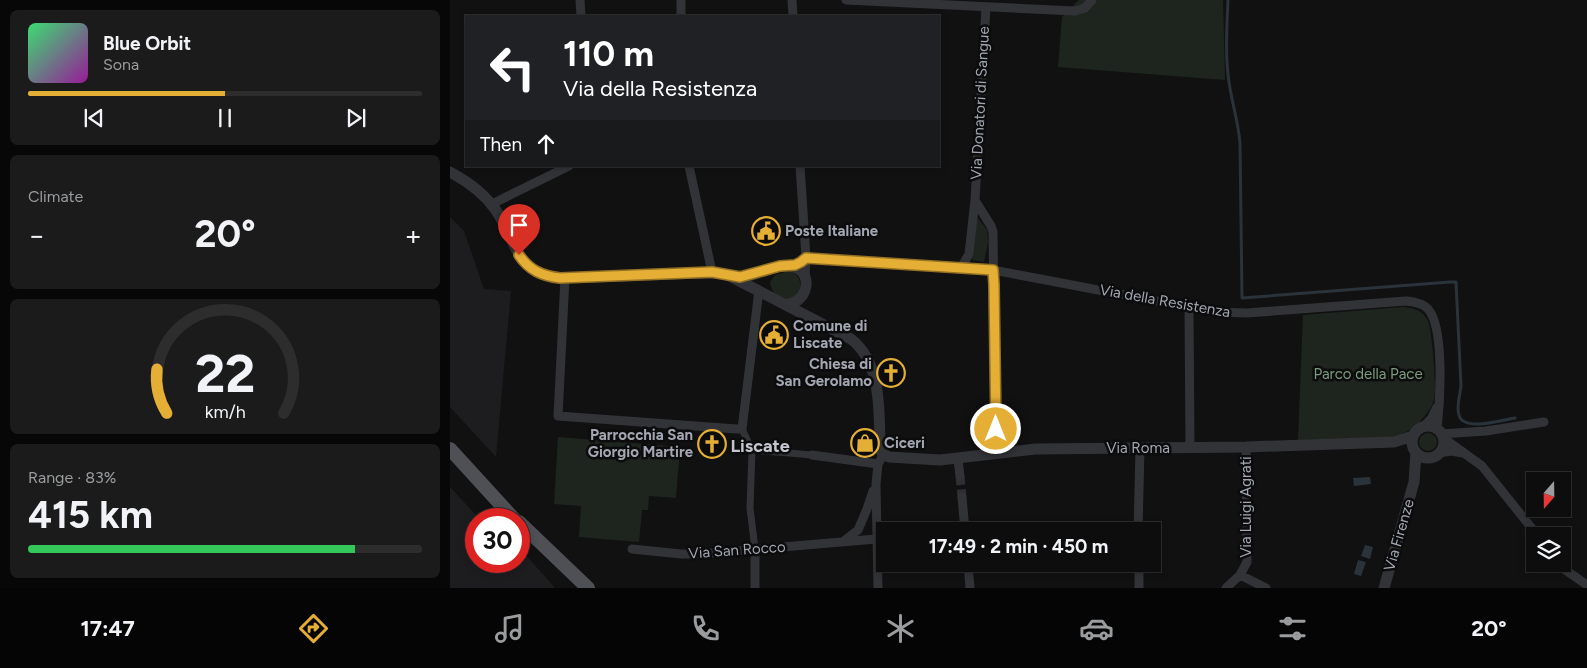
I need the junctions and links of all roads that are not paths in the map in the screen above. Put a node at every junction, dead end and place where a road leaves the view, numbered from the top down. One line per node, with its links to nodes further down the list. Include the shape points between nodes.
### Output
1 (580, 0): 7 (street)
2 (681, 0): 8 (street)
3 (792, 0): 9 (street)
4 (846, 0): 6 (street)
5 (1092, 0): 6 (street, via 1088,7 1075,11)
6 (986, 7): 14 (street, Via Donatori di Sangue)
7 (581, 15)
8 (681, 15)
9 (793, 15)
10 (567, 167): 15 (street)
11 (689, 167): 21 (street)
12 (800, 167): 16 (street)
13 (450, 172): 15 (street, via 480,191)
14 (975, 200): 18 (street, Via Donatori di Sangue, via 970,254); 19 (street, Via Donatori di Sangue, via 992,229)
15 (492, 204): 24 (street, via 527,266 544,275)
16 (806, 258): 17 (street); 18 (street, Via della Resistenza); 23 (street)
17 (789, 266): 20 (street); 23 (street, via 801,270)
18 (961, 268): 19 (street, Via della Resistenza)
19 (993, 270): 29 (street, Via della Resistenza); 44 (street, Via Donatori di Sangue)
20 (770, 271): 22 (street, via 744,277); 26 (street); 27 (street, via 766,282)
21 (712, 272): 22 (street); 24 (street)
22 (730, 276): 26 (street)
23 (805, 276): 25 (street)
24 (565, 278): 34 (street, via 558,416)
25 (805, 289): 28 (street, via 797,302); 30 (street)
26 (759, 290): 27 (street); 34 (street)
27 (772, 297): 28 (street)
28 (784, 304): 30 (street)
29 (1189, 308): 31 (street, Via della Resistenza, via 1236,313 1406,302 1419,304 1428,309 1433,318 1438,344); 39 (street)
30 (810, 318): 48 (street, via 852,339 870,363 876,378)
31 (1438, 404): 33 (street); 35 (street)
32 (1544, 422): 35 (street)
33 (1423, 427): 35 (street, via 1428,426); 36 (street)
34 (742, 429): 42 (street)
35 (1440, 434): 45 (street); 47 (street, via 1443,445)
36 (1413, 436): 37 (street, Via Roma); 43 (street)
37 (1394, 442): 38 (street, Via Roma); 43 (street, Via Roma)
38 (1246, 447): 39 (street, Via Roma); 69 (street, Via Luigi Agrati, via 1247,556)
39 (1190, 448): 41 (street, Via Roma)
40 (450, 449): 54 (main road)
41 (1140, 449): 44 (street, Via Roma, via 1054,448); 57 (street)
42 (752, 450): 46 (street); 64 (street, via 750,508)
43 (1415, 450): 47 (street, via 1424,457); 51 (street, Via Firenze)
44 (996, 454): 49 (street, Via Roma)
45 (1466, 454): 47 (street, via 1451,451); 58 (street, via 1482,466)
46 (812, 455): 48 (street)
47 (1434, 455): 51 (street, Via Firenze)
48 (881, 459): 49 (street, Via Roma); 52 (street)
49 (958, 459): 50 (street)
50 (960, 476)
51 (1414, 482): 79 (street, Via Firenze)
52 (876, 484): 55 (street); 62 (street, via 858,530)
53 (962, 497): 56 (street)
54 (505, 508)
55 (876, 522)
56 (964, 522)
57 (1138, 522)
58 (1531, 527)
59 (530, 533): 72 (main road)
60 (530, 535): 71 (main road)
61 (876, 539): 62 (street, Via San Rocco)
62 (843, 542): 64 (street, Via San Rocco)
63 (632, 549): 64 (street, Via San Rocco, via 688,554)
64 (755, 549): 73 (street)
65 (877, 572): 74 (street)
66 (969, 572): 75 (street)
67 (1139, 572): 76 (street)
68 (1568, 572): 70 (street)
69 (1240, 576): 77 (street, Via Luigi Agrati); 78 (street)
70 (1587, 586)
71 (578, 588)
72 (588, 588)
73 (755, 588)
74 (878, 588)
75 (970, 588)
76 (1139, 588)
77 (1226, 588)
78 (1266, 588)
79 (1384, 588)

